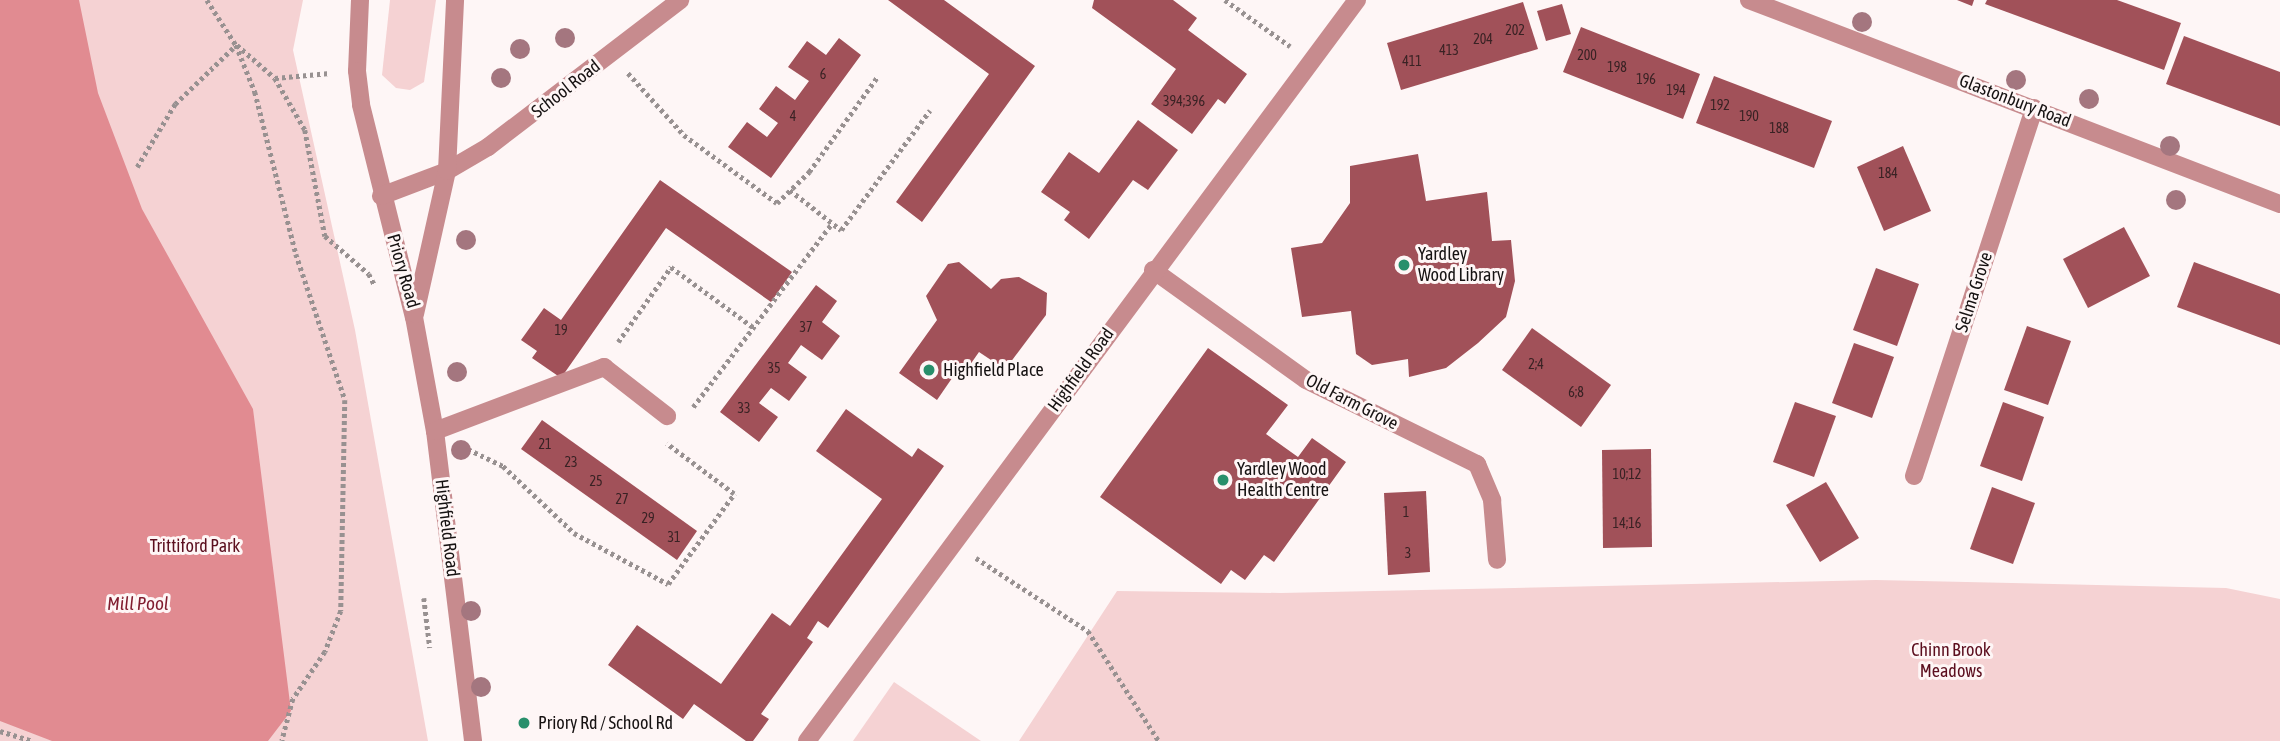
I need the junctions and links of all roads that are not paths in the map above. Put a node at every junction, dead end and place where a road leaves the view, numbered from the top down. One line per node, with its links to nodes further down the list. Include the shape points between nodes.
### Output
1 (360, 0): 8 (street, Priory Road, via 357,71)
2 (455, 0): 7 (street, Priory Road)
3 (680, 0): 7 (street, School Road, via 527,120)
4 (1357, 0): 10 (street, Highfield Road)
5 (1749, 0): 6 (street, Glastonbury Road)
6 (2034, 108): 9 (street, Glastonbury Road); 14 (street, Selma Grove)
7 (447, 171): 8 (street, School Road); 11 (street, Priory Road)
8 (382, 197): 11 (street, Priory Road)
9 (2280, 204)
10 (1153, 270): 15 (street, Old Farm Grove, via 1306,380 1477,464 1492,500); 17 (street, Highfield Road)
11 (414, 317): 13 (street, Highfield Road)
12 (673, 421): 13 (street, via 604,367)
13 (436, 440): 16 (street, Highfield Road)
14 (1914, 476)
15 (1497, 560)
16 (473, 741)
17 (807, 741)

